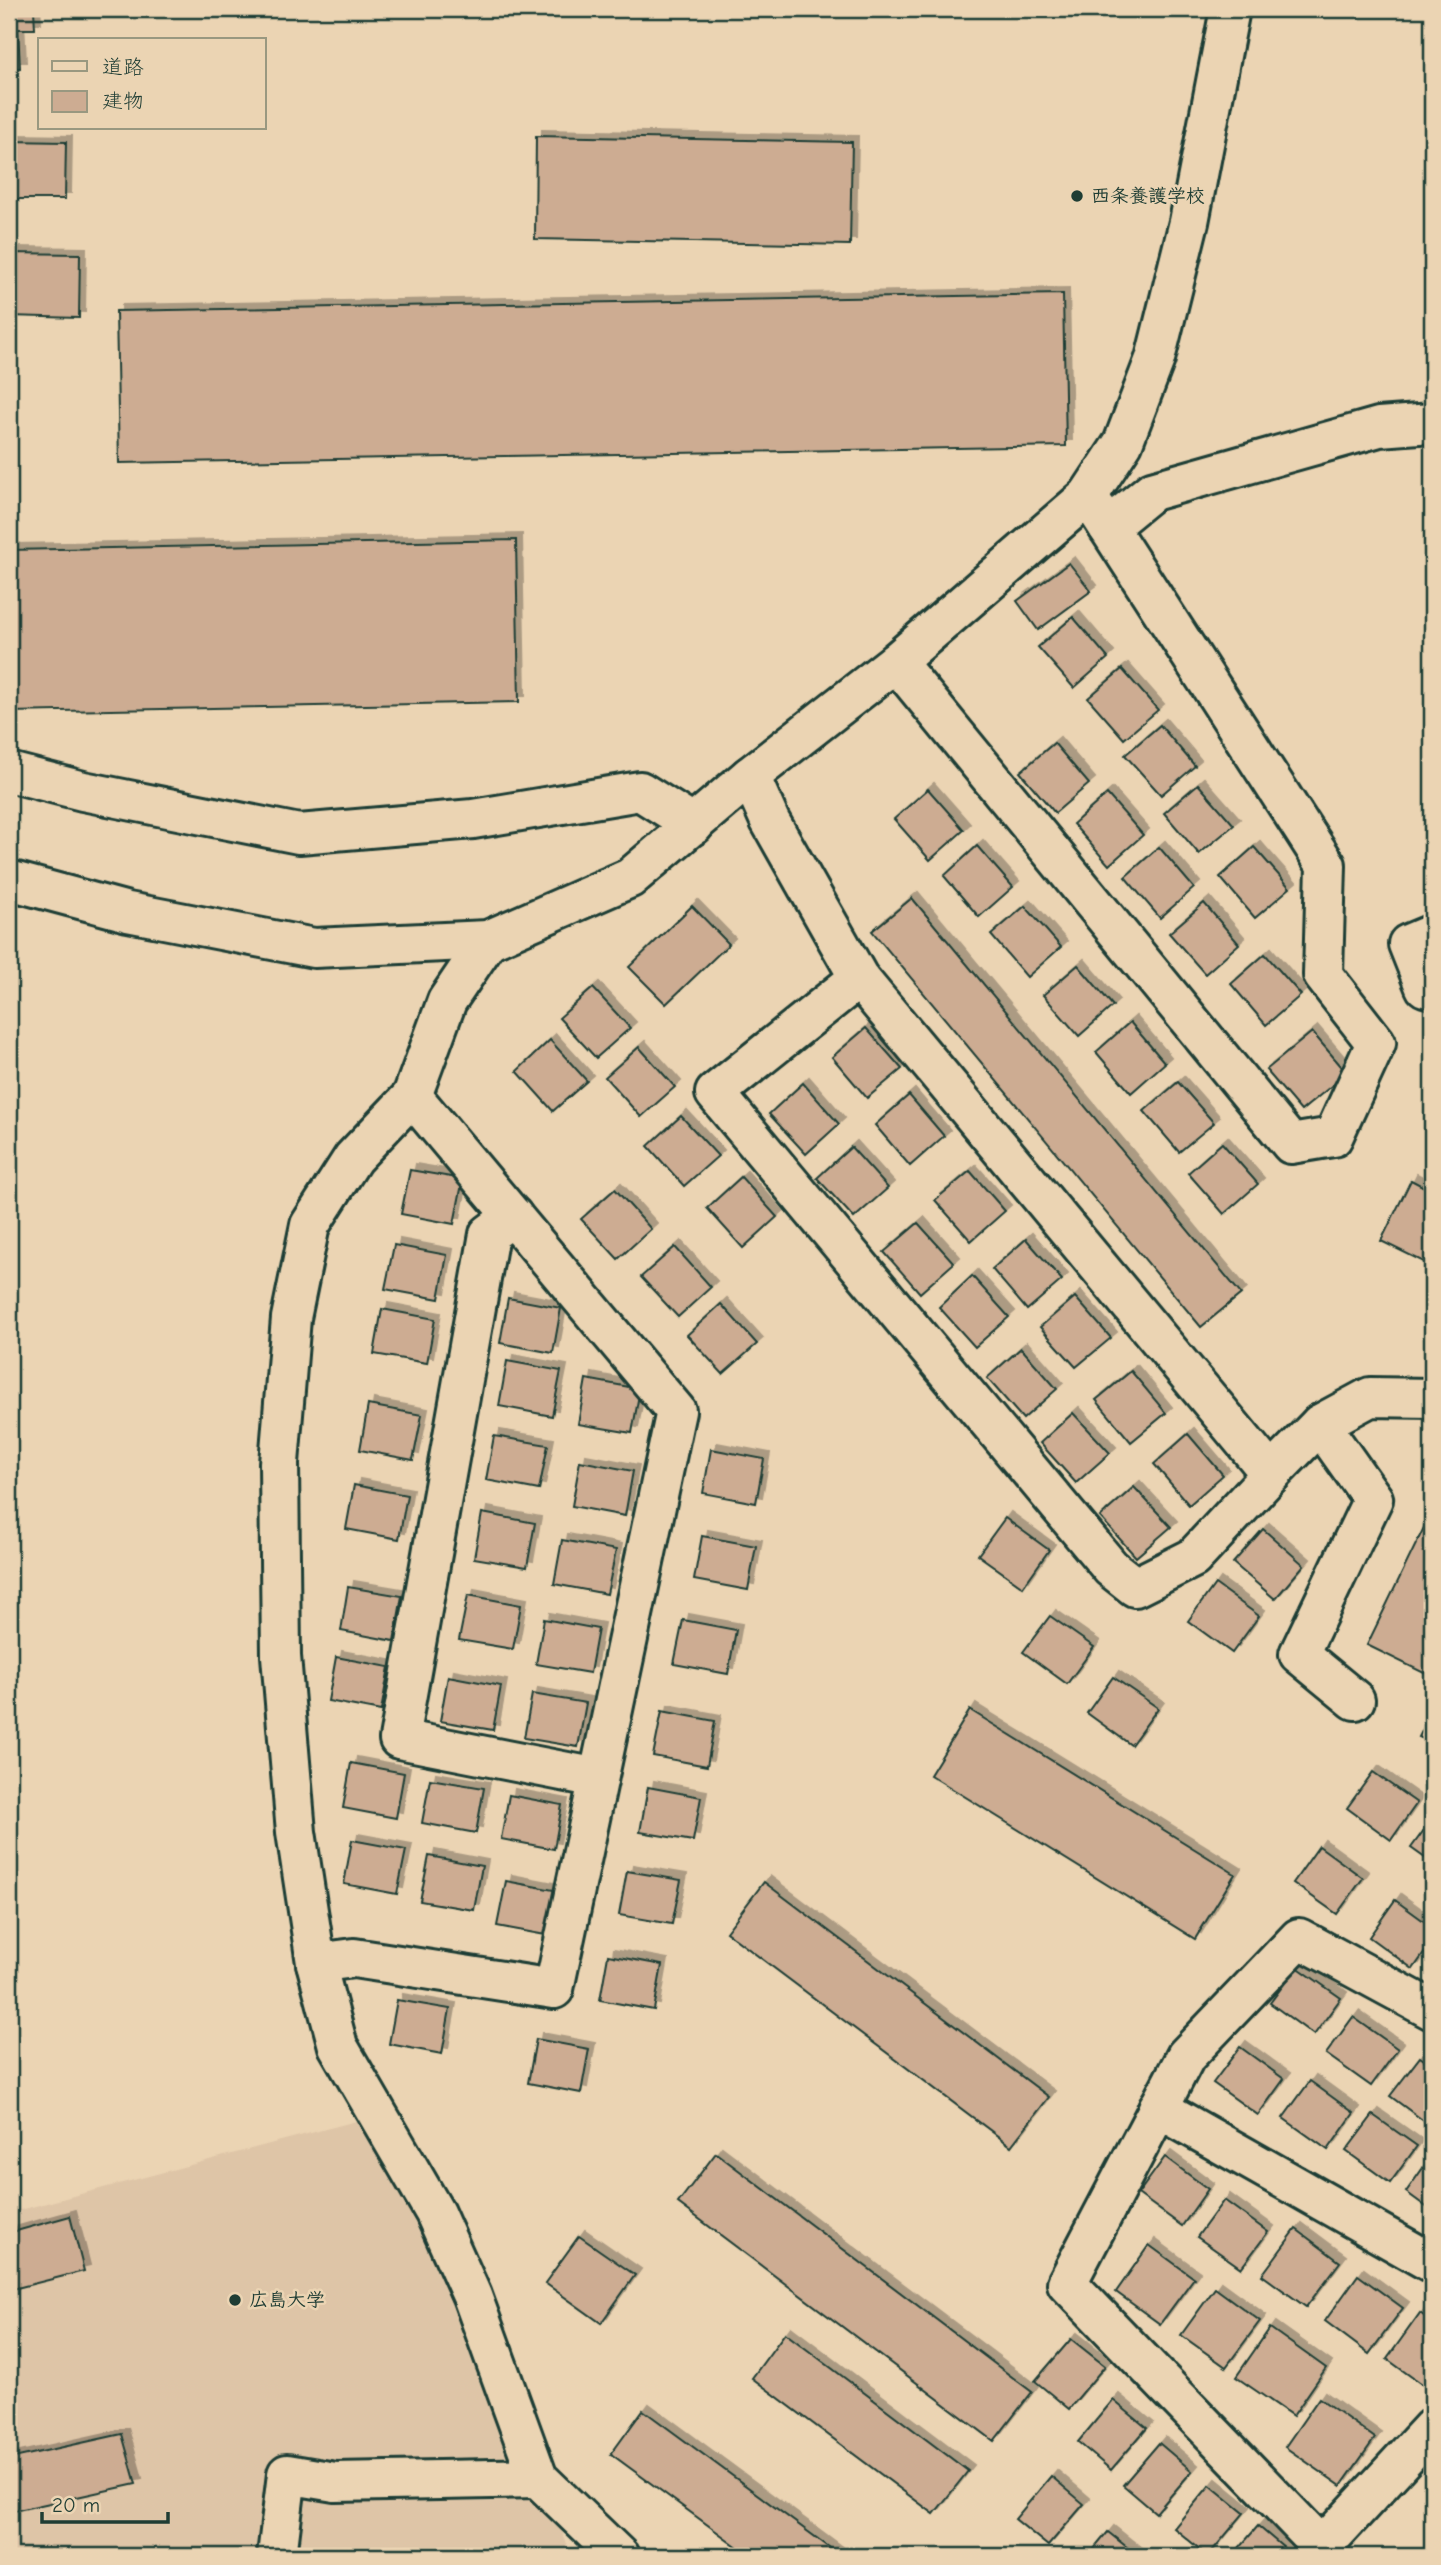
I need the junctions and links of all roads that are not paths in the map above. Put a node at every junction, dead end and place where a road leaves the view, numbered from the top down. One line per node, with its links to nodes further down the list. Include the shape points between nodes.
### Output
1 (1230, 9): 3 (street, via 1189,222 1156,359 1123,443)
2 (1432, 423): 4 (street, via 1379,427)
3 (1097, 482): 4 (street); 5 (street); 6 (street)
4 (1152, 491): 5 (street)
5 (1108, 527): 6 (street, via 1326,865 1323,975 1376,1042 1333,1137 1291,1144)
6 (896, 662): 8 (street)
7 (9, 772): 9 (street, via 299,834 473,819 640,791)
8 (750, 776): 9 (street); 13 (street, via 770,821)
9 (694, 825): 12 (street, via 630,878)
10 (9, 880): 12 (street, via 128,912 314,948)
11 (1432, 934): 14 (street, via 1408,944 1425,986)
12 (488, 940): 15 (street, via 447,1001)
13 (859, 978): 19 (street); 19 (street, via 715,1093 1111,1568 1135,1587 1193,1558)
14 (1432, 989)
15 (412, 1096): 16 (street); 22 (street, via 353,1158 310,1224 290,1318 279,1463 281,1657 296,1832)
16 (513, 1216): 21 (street, via 676,1411); 21 (street, via 489,1234 399,1739)
17 (1432, 1398): 18 (street, via 1370,1397)
18 (1320, 1424): 19 (street); 20 (street, via 1373,1499 1299,1654)
19 (1270, 1474)
20 (1355, 1700)
21 (598, 1778): 22 (street, via 554,1989 354,1958)
22 (316, 1963): 27 (street, via 338,2046 435,2213 472,2296)
23 (1432, 2010): 24 (street, via 1299,1938 1186,2056)
24 (1158, 2108): 25 (street); 28 (street, via 1067,2283)
25 (1432, 2263)
26 (1432, 2428): 28 (street)
27 (538, 2478): 29 (street, via 335,2482 287,2474); 30 (street)
28 (1319, 2551)
29 (277, 2556)
30 (619, 2556)

